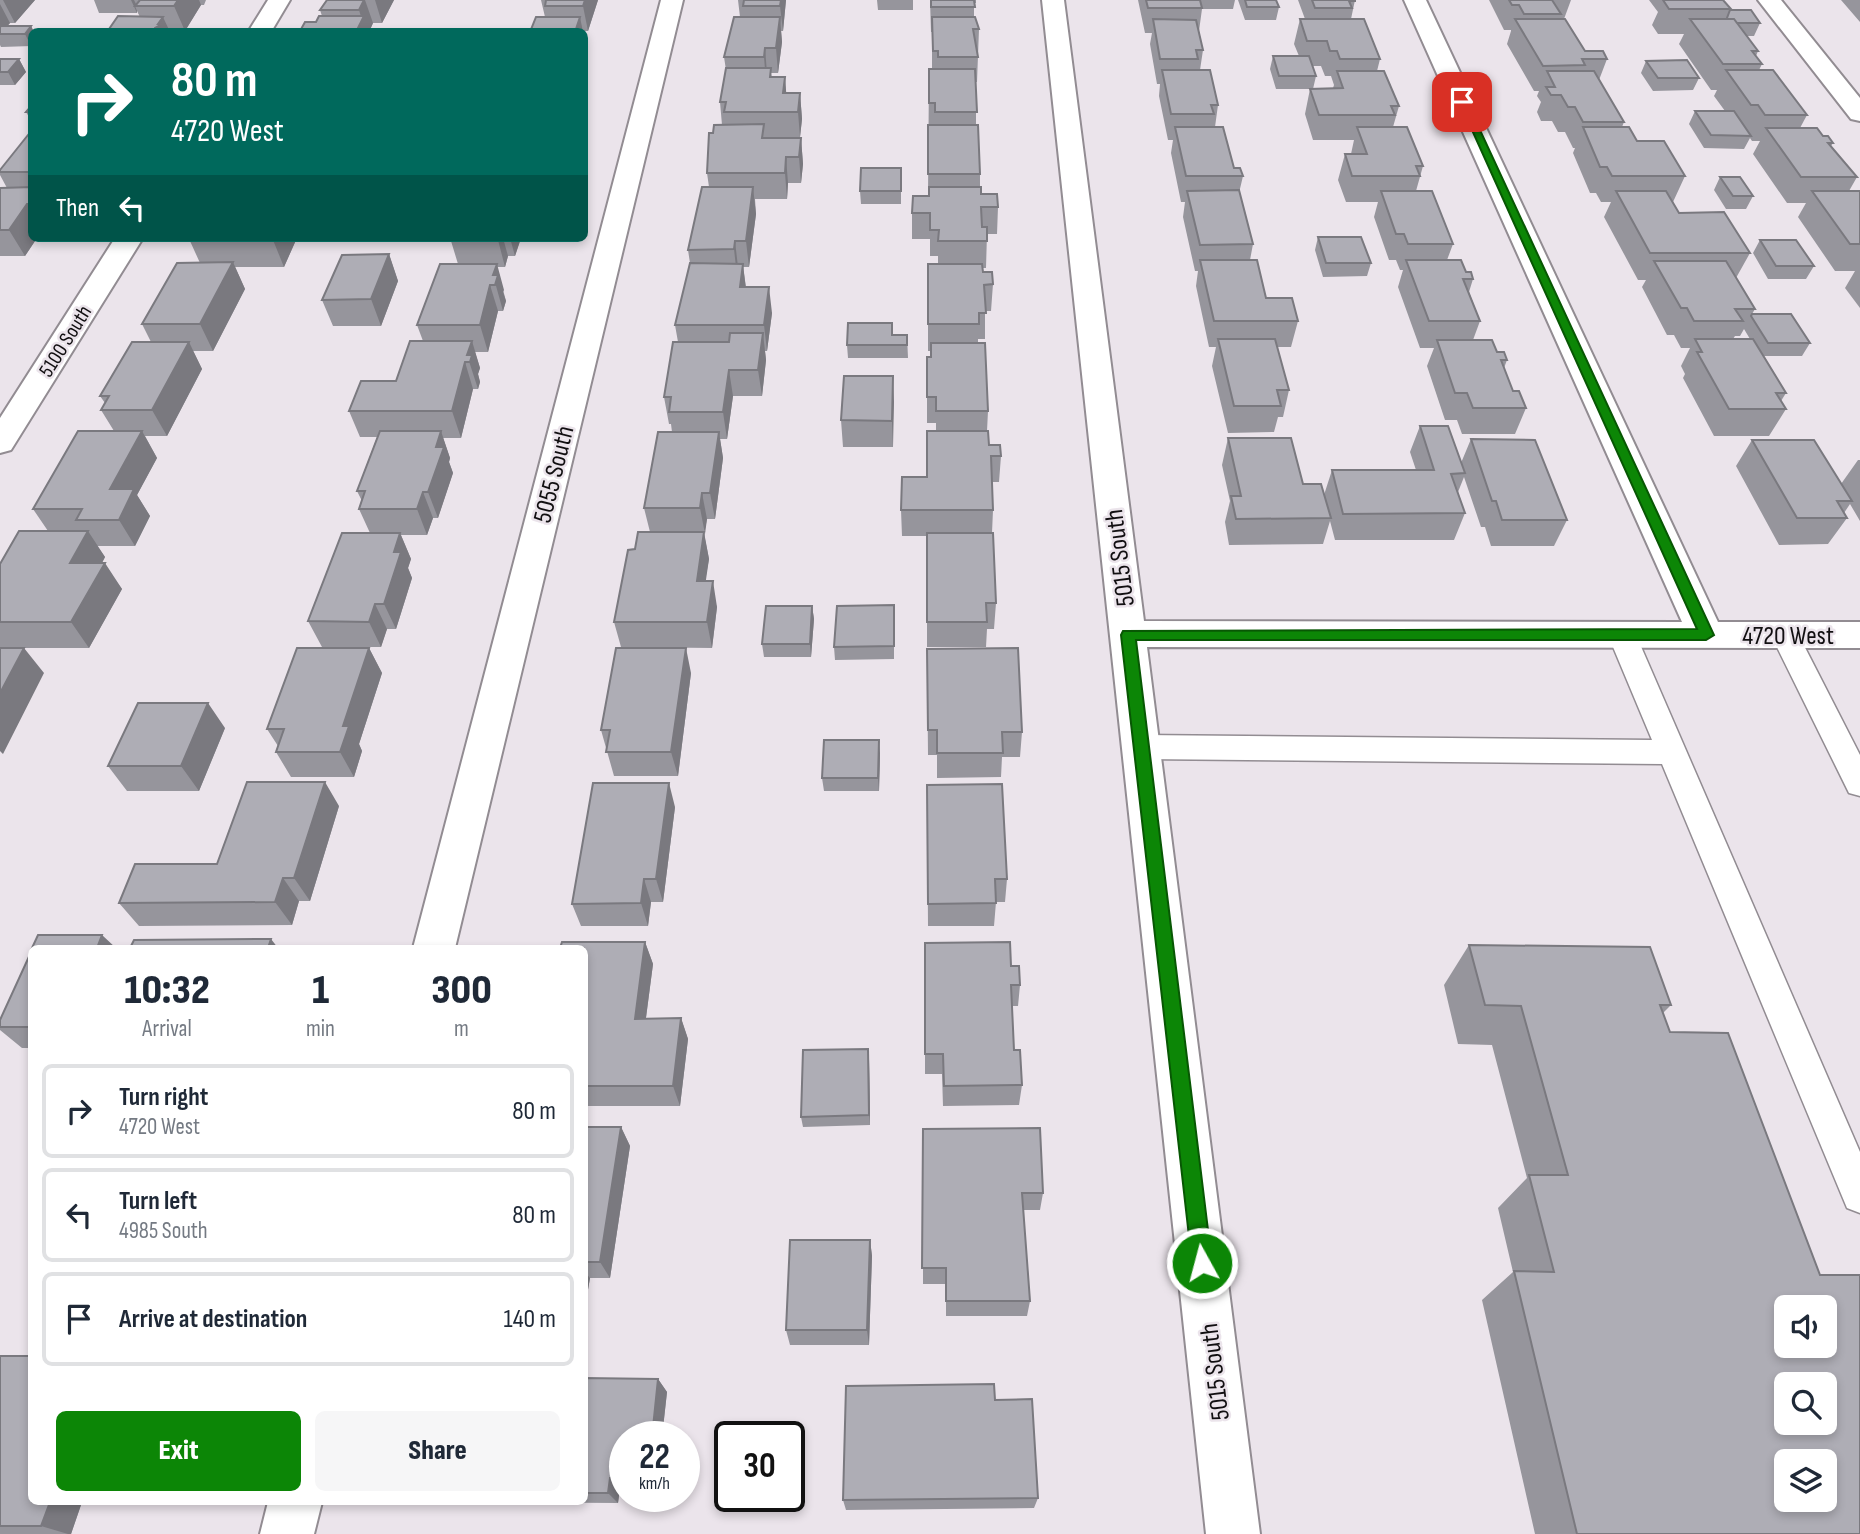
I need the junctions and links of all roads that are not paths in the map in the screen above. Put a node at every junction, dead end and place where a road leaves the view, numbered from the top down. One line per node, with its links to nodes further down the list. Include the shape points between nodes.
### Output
1 (279, 0): 6 (street)
2 (672, 0): 18 (street, 5055 South)
3 (1053, 0): 10 (street, 5015 South)
4 (1415, 0): 12 (street)
5 (1769, 0): 7 (street)
6 (262, 28)
7 (1860, 114)
8 (126, 242): 9 (street, 5100 South)
9 (0, 443)
10 (1128, 635): 11 (street, 4720 West); 15 (street, 5015 South)
11 (1622, 635): 12 (street, 4720 West); 16 (lane)
12 (1706, 635): 13 (street, 4720 West)
13 (1785, 635): 14 (street, 4720 West); 17 (lane)
14 (1860, 635)
15 (1142, 747): 16 (lane); 22 (street, 5015 South)
16 (1672, 752): 19 (lane)
17 (1860, 784)
18 (435, 945)
19 (1860, 1195)
20 (294, 1505): 21 (street)
21 (287, 1534)
22 (1233, 1534)

